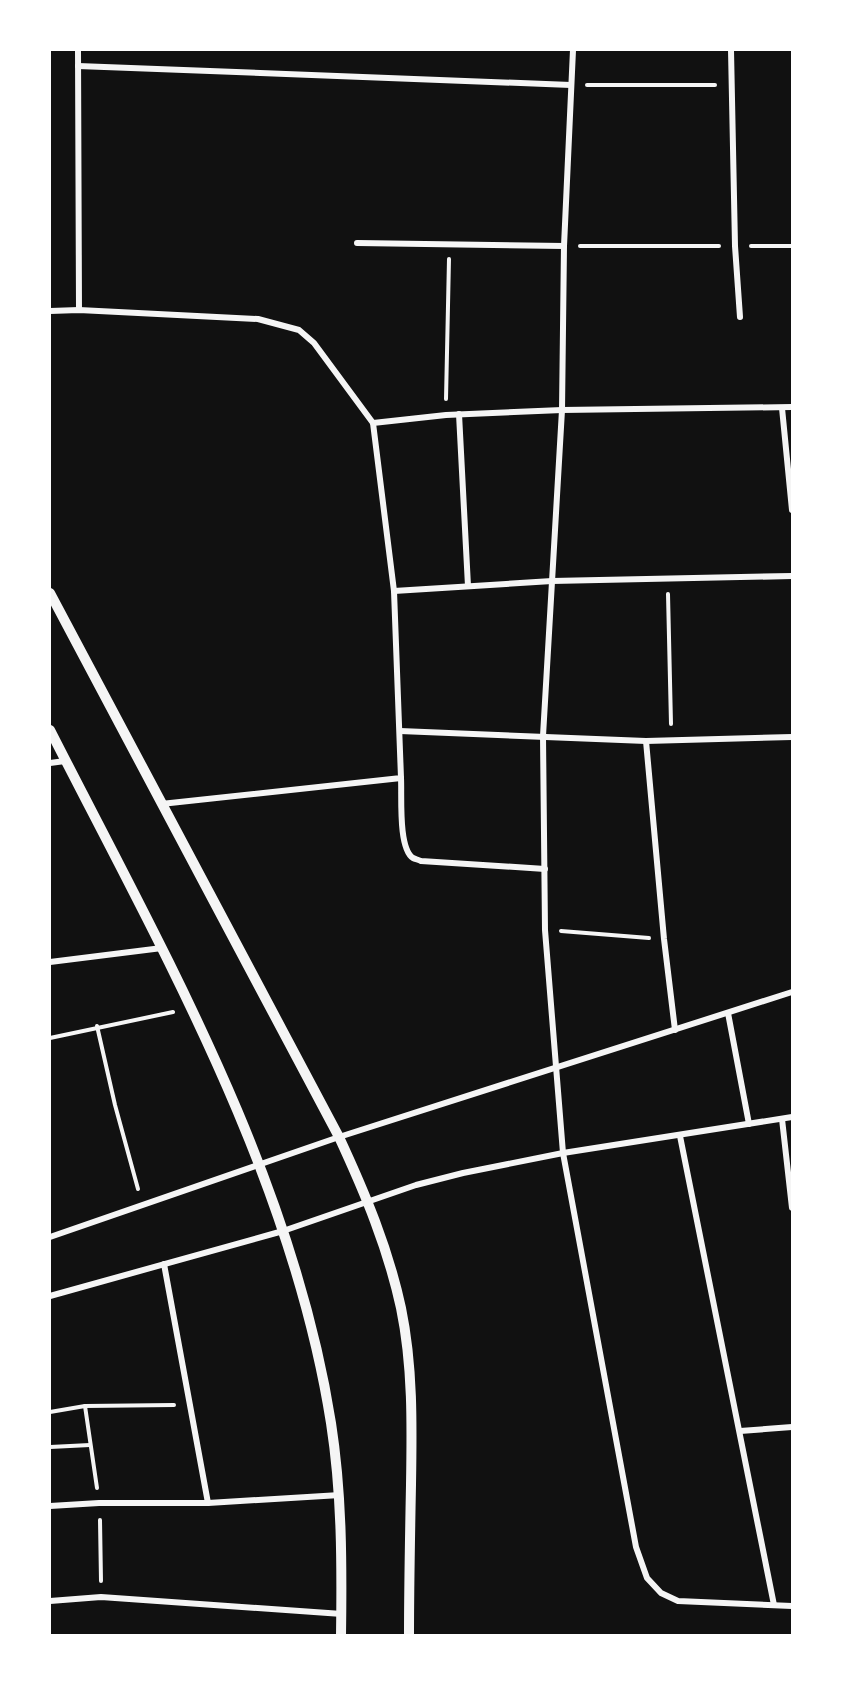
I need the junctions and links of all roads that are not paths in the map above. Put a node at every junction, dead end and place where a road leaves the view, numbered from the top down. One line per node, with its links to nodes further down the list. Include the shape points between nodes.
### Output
1 (78, 50): 4 (street)
2 (573, 50): 5 (street)
3 (731, 50): 10 (street)
4 (78, 66): 5 (street); 8 (street)
5 (572, 85): 7 (street)
6 (357, 243): 7 (street)
7 (564, 246): 13 (street)
8 (79, 310): 9 (street); 15 (street, via 258,319 299,330 314,343)
9 (50, 311)
10 (740, 317)
11 (792, 407): 12 (street)
12 (782, 408): 13 (street); 16 (street)
13 (562, 410): 14 (street); 18 (street)
14 (459, 414): 15 (street); 19 (street)
15 (372, 423): 20 (street)
16 (792, 510)
17 (792, 576): 18 (street)
18 (552, 581): 19 (street); 24 (street)
19 (468, 586): 20 (street)
20 (394, 591): 23 (street)
21 (50, 593): 30 (street)
22 (50, 730): 27 (street)
23 (400, 731): 24 (street); 29 (street)
24 (543, 736): 26 (street); 31 (street)
25 (792, 737): 26 (street)
26 (646, 741): 36 (street)
27 (65, 761): 28 (street); 32 (street)
28 (50, 764)
29 (401, 778): 30 (street); 31 (street, via 403,835 411,857)
30 (161, 804): 42 (street)
31 (544, 869): 37 (street)
32 (162, 948): 33 (street); 44 (street, via 192,1008)
33 (50, 962)
34 (792, 992): 35 (street)
35 (728, 1013): 36 (street); 40 (street)
36 (675, 1030): 37 (street)
37 (555, 1068): 42 (street); 43 (street)
38 (792, 1117): 39 (street)
39 (782, 1119): 40 (street); 46 (street)
40 (749, 1124): 41 (street)
41 (680, 1136): 43 (street); 52 (street)
42 (339, 1137): 44 (street); 45 (street)
43 (563, 1153): 45 (street, via 463,1173); 57 (street, via 636,1547 647,1578 661,1593 678,1601)
44 (259, 1166): 47 (street); 48 (street)
45 (369, 1201): 47 (street); 61 (street, via 401,1309 410,1374)
46 (792, 1208)
47 (283, 1231): 49 (street); 53 (street, via 317,1350)
48 (50, 1237)
49 (164, 1264): 50 (street); 54 (street)
50 (50, 1296)
51 (792, 1427): 52 (street)
52 (740, 1431): 57 (street)
53 (340, 1495): 54 (street); 59 (street)
54 (208, 1503): 55 (street)
55 (50, 1506)
56 (50, 1601): 59 (street, via 101,1598)
57 (774, 1605): 58 (street)
58 (792, 1606)
59 (342, 1614): 60 (street)
60 (341, 1635)
61 (409, 1635)

